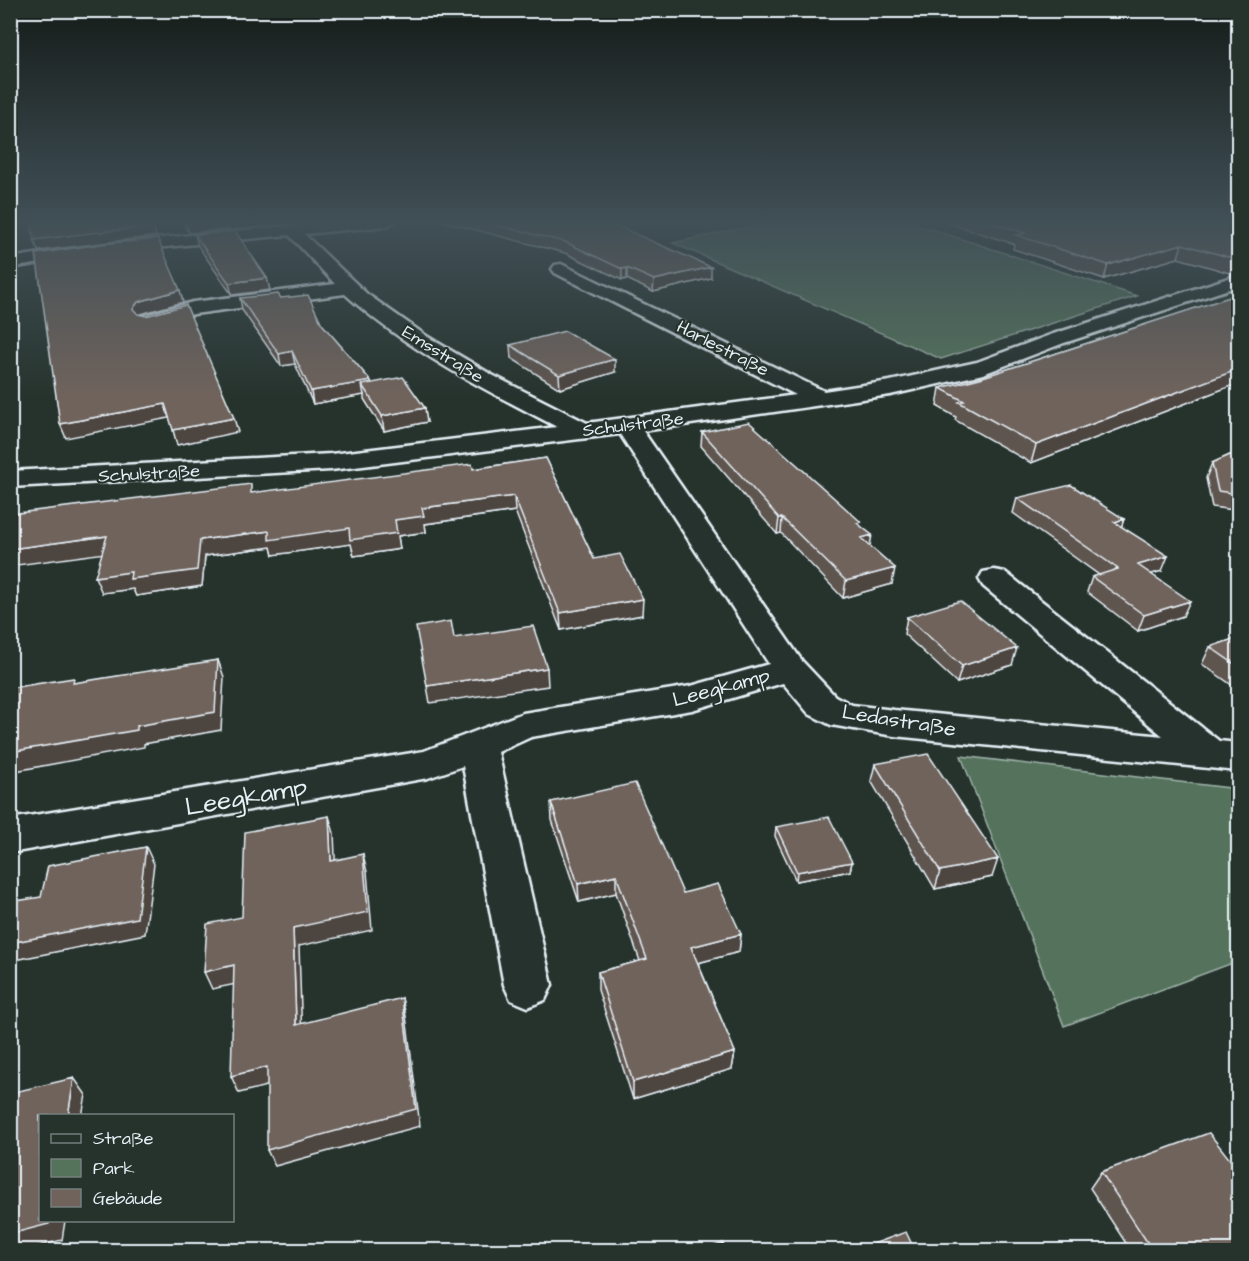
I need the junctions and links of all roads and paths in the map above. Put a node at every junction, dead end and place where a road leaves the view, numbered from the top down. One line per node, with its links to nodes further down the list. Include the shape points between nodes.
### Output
1 (340, 280): 4 (street, Emsstraße)
2 (583, 280): 6 (street, Harlestraße)
3 (1239, 280): 6 (street, Schulstraße, via 983,367 890,388)
4 (348, 288): 5 (street, via 192,309); 8 (street, Emsstraße, via 401,329 474,375)
5 (149, 320)
6 (819, 397): 7 (street, Schulstraße)
7 (627, 426): 8 (street, Schulstraße); 11 (street, Ledastraße)
8 (583, 431): 9 (street, Schulstraße, via 331,462)
9 (10, 479)
10 (994, 579): 13 (street, Ledastraße)
11 (790, 669): 12 (street, Leegkamp, via 692,698 523,726); 13 (street, Ledastraße, via 822,705 844,716)
12 (478, 746): 14 (street, Leegkamp, via 428,764); 15 (street)
13 (1223, 755)
14 (10, 835)
15 (528, 985)

